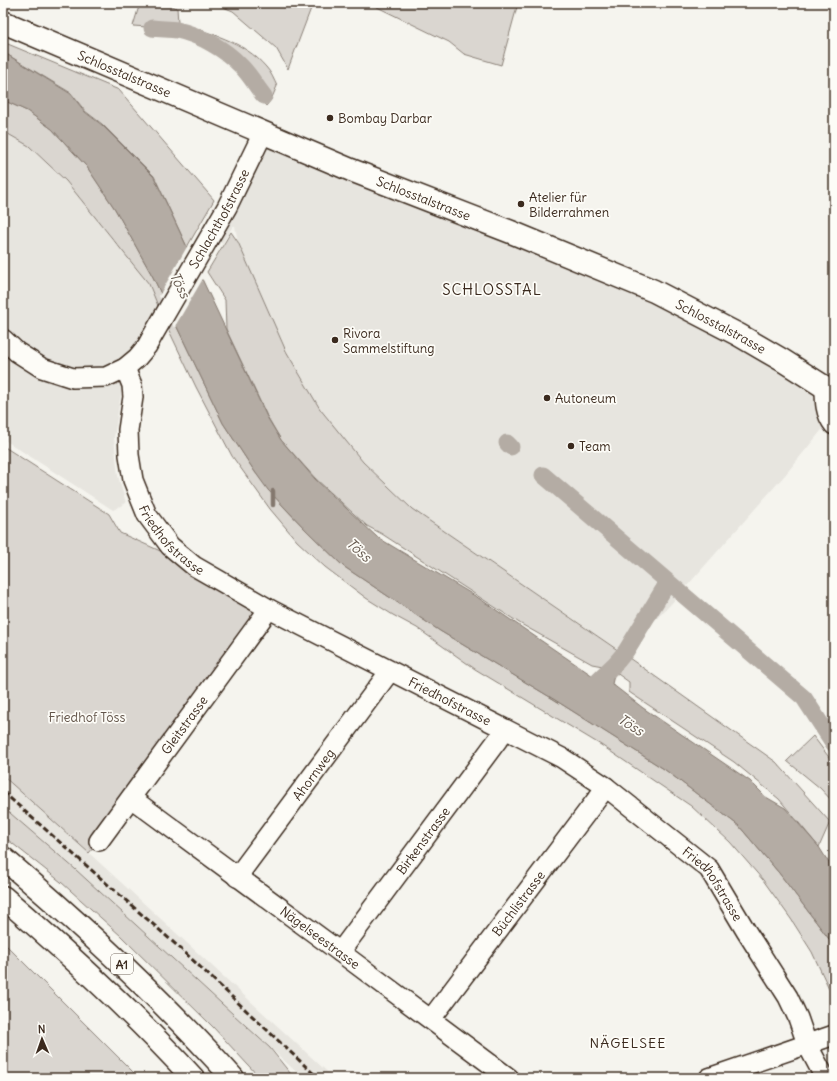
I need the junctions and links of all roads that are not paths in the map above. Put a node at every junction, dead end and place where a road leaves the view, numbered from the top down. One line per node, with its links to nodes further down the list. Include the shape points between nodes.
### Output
1 (3, 22): 2 (main road, Schlosstalstrasse)
2 (264, 133): 4 (street, Schlachthofstrasse, via 227,207 147,346); 5 (main road, Schlosstalstrasse, via 654,291 738,334)
3 (3, 340): 4 (street, Schlachthofstrasse, via 42,368 73,378 106,378)
4 (125, 368): 7 (street, Friedhofstrasse, via 132,385 133,397 128,430 129,455 133,480 147,515 170,546 194,566)
5 (829, 390): 6 (street, via 825,404)
6 (834, 425)
7 (269, 609): 8 (street, Friedhofstrasse); 11 (street, Gleitstrasse)
8 (390, 671): 9 (street, Friedhofstrasse); 14 (street, Ahornweg)
9 (505, 730): 10 (street, Friedhofstrasse, via 562,758); 16 (street, Birkenstrasse)
10 (606, 787): 17 (street, Büchlistrasse); 19 (street, Friedhofstrasse, via 709,869 788,997)
11 (131, 798): 12 (street, Gleitstrasse); 14 (street, Nägelseestrasse)
12 (99, 841)
13 (3, 858): 21 (main road, A1, via 144,985)
14 (237, 877): 16 (street, Nägelseestrasse)
15 (3, 897): 20 (main road, A1, via 103,987)
16 (340, 952): 17 (street, Nägelseestrasse)
17 (431, 1019): 22 (street, Nägelseestrasse)
18 (830, 1036): 19 (street)
19 (807, 1044): 23 (street); 24 (street, Friedhofstrasse)
20 (193, 1078)
21 (233, 1078)
22 (509, 1078)
23 (709, 1078)
24 (825, 1078)

